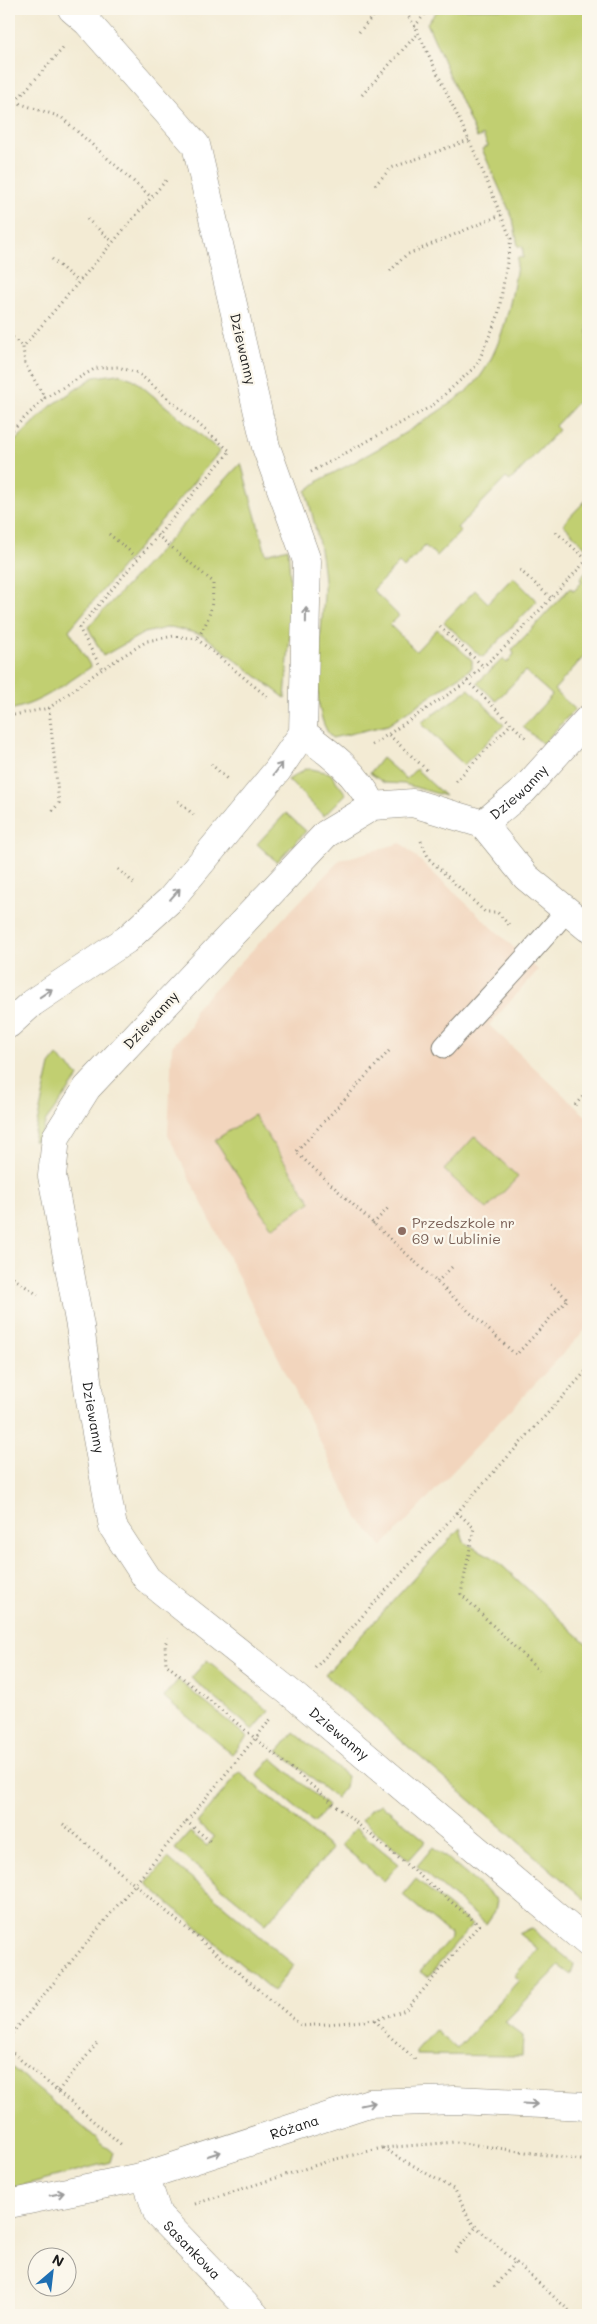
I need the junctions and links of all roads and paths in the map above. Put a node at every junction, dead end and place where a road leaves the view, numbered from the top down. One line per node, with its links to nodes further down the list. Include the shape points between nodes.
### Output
1 (379, 9): 6 (path)
2 (403, 9): 5 (path)
3 (429, 9): 5 (path)
4 (79, 15): 9 (path); 12 (street, Dziewanny)
5 (415, 26): 7 (path)
6 (359, 32)
7 (418, 33): 8 (path); 11 (path)
8 (362, 95)
9 (15, 102): 10 (path); 14 (path, via 61,117)
10 (9, 109)
11 (469, 140): 13 (path, via 391,168); 15 (path)
12 (196, 145): 14 (path); 41 (street, Dziewanny, one-way to 12, via 307,560 266,447)
13 (375, 185)
14 (151, 197): 17 (path)
15 (501, 215): 19 (path, via 406,255); 25 (path, via 511,240 498,316 477,365 432,406)
16 (87, 218): 17 (path)
17 (113, 242): 20 (path)
18 (52, 259): 20 (path)
19 (390, 271)
20 (78, 282): 22 (path)
21 (9, 334): 22 (path)
22 (23, 347): 23 (path, via 25,364)
23 (45, 398): 24 (path); 28 (path, via 96,368 118,367 138,373 230,451)
24 (9, 433)
25 (310, 472)
26 (556, 532): 30 (path)
27 (109, 534): 29 (path)
28 (157, 535): 29 (path); 34 (path, via 213,582 208,623)
29 (138, 558): 36 (path, via 79,628)
30 (588, 560): 32 (path)
31 (520, 570): 32 (path)
32 (551, 598): 35 (path)
33 (440, 627): 35 (path)
34 (196, 639): 36 (path, via 174,636 147,641); 41 (path, via 282,708)
35 (483, 666): 37 (path)
36 (102, 669): 38 (path)
37 (467, 681): 42 (path, via 370,746); 43 (path, via 513,726)
38 (49, 708): 39 (path); 45 (path, via 59,804)
39 (9, 716)
40 (588, 719): 46 (street, Dziewanny, via 524,790)
41 (304, 733): 42 (street); 51 (street, one-way to 41, via 32,1003 126,940 171,899 277,771)
42 (336, 758): 44 (street, via 364,787)
43 (454, 783)
44 (373, 806): 46 (street, Dziewanny, via 413,804); 74 (street, Dziewanny, via 326,834 87,1088 56,1137 52,1176 113,1527 147,1579 293,1694)
45 (50, 814)
46 (483, 824): 48 (street, via 526,877)
47 (414, 836): 50 (path, via 420,839 429,859 485,912 497,912 523,939)
48 (567, 910): 49 (street); 50 (lane)
49 (588, 928)
50 (544, 938): 52 (lane)
51 (9, 1024)
52 (444, 1047)
53 (389, 1051): 57 (path, via 296,1152)
54 (588, 1091): 55 (path)
55 (575, 1105)
56 (389, 1207): 57 (path)
57 (373, 1224): 60 (path)
58 (453, 1266): 60 (path)
59 (9, 1275): 62 (path)
60 (437, 1282): 61 (path, via 516,1355 568,1299)
61 (548, 1282)
62 (46, 1301)
63 (588, 1369): 64 (path)
64 (457, 1512): 66 (path); 67 (path, via 474,1528 461,1594)
65 (171, 1631): 69 (path, via 165,1644 166,1664)
66 (312, 1671)
67 (539, 1672)
68 (272, 1718): 69 (path)
69 (254, 1738): 70 (path); 75 (path, via 479,1925 406,2010)
70 (186, 1821): 72 (path); 73 (path)
71 (63, 1824): 73 (path)
72 (211, 1842)
73 (135, 1886): 75 (path, via 302,2026); 76 (path)
74 (588, 1943)
75 (374, 2020): 79 (path)
76 (9, 2037)
77 (99, 2041): 80 (path)
78 (9, 2050): 80 (path)
79 (416, 2060)
80 (58, 2091): 83 (path)
81 (588, 2106): 85 (street, Różana, one-way to 81, via 369,2103 455,2100)
82 (382, 2148): 84 (path, via 456,2142); 87 (path, via 332,2160); 88 (path, via 455,2190 470,2221)
83 (127, 2149)
84 (588, 2161)
85 (145, 2176): 86 (street, Różana, one-way to 85); 92 (street, Sasankowa, via 158,2215)
86 (9, 2204)
87 (189, 2206)
88 (476, 2226): 89 (path); 90 (path)
89 (455, 2252)
90 (515, 2262): 91 (path); 93 (path)
91 (494, 2287)
92 (255, 2315)
93 (574, 2315)

